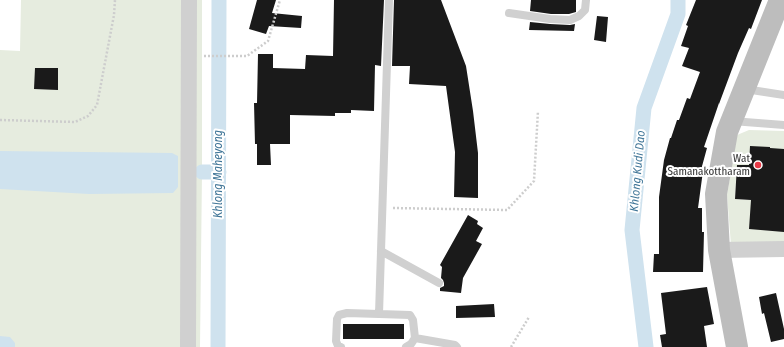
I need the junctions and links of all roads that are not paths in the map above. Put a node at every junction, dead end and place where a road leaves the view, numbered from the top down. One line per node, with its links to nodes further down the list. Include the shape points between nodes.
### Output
1 (189, 0): 16 (street)
2 (389, 0): 12 (lane)
3 (586, 0): 5 (lane, via 585,10 580,16 570,20)
4 (780, 0): 6 (street)
5 (509, 13)
6 (744, 89): 7 (lane); 8 (street)
7 (784, 95)
8 (731, 121): 9 (lane); 11 (street, via 716,194)
9 (784, 125)
10 (784, 249): 11 (street)
11 (719, 250): 20 (street)
12 (381, 251): 13 (lane); 14 (lane)
13 (439, 283)
14 (380, 314): 15 (lane, via 410,315 414,320); 17 (lane, via 339,315 336,341)
15 (415, 338): 18 (lane); 19 (lane)
16 (188, 347)
17 (341, 347)
18 (406, 347)
19 (457, 347)
20 (737, 347)

